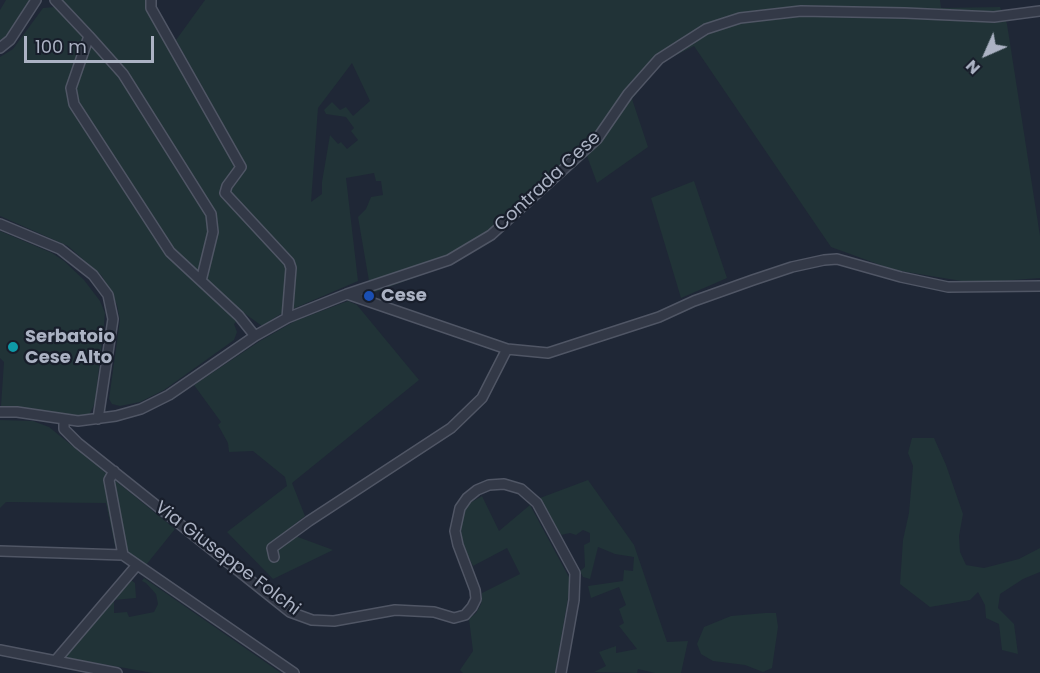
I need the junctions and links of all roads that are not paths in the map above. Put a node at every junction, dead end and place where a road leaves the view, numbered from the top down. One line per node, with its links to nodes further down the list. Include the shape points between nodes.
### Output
1 (36, 0): 6 (street, via 10,40)
2 (55, 0): 5 (street)
3 (151, 0): 11 (street, via 151,8 241,167 225,193 289,262)
4 (1040, 11): 10 (street, Contrada Cese, via 994,17 801,11 740,18 706,29 658,59 597,139 491,236 449,260)
5 (89, 36): 8 (street, via 123,74 211,214 213,232); 8 (street, via 71,88 74,104 170,252)
6 (0, 48)
7 (0, 225): 15 (street, via 60,249 93,275 108,295 112,319)
8 (201, 281): 12 (street)
9 (1040, 286): 13 (street, via 948,287 837,259 824,260 753,280 659,317 548,353)
10 (346, 294): 11 (street, Contrada Cese); 13 (street)
11 (287, 318): 12 (street, Contrada Cese)
12 (255, 336): 15 (street, Contrada Cese, via 169,395 141,409)
13 (507, 350): 20 (street, via 482,398 451,428 309,521 272,548)
14 (0, 412): 16 (street, Contrada Cese)
15 (98, 419): 16 (street, Contrada Cese)
16 (64, 420): 17 (street, Via Giuseppe Folchi, via 64,429)
17 (114, 471): 19 (street, via 109,480); 22 (street, Via Giuseppe Folchi, via 290,612 327,621 395,610 434,612 454,618 465,615 476,599 455,531 460,508 483,488 514,486 537,504 575,573)
18 (0, 551): 19 (street)
19 (123, 555): 21 (street)
20 (274, 557)
21 (137, 565): 24 (street); 26 (street)
22 (574, 600): 27 (street, Via Giuseppe Folchi); 28 (street, via 579,603)
23 (0, 650): 24 (street)
24 (56, 660): 25 (street)
25 (117, 673)
26 (294, 673)
27 (561, 673)
28 (567, 673)

